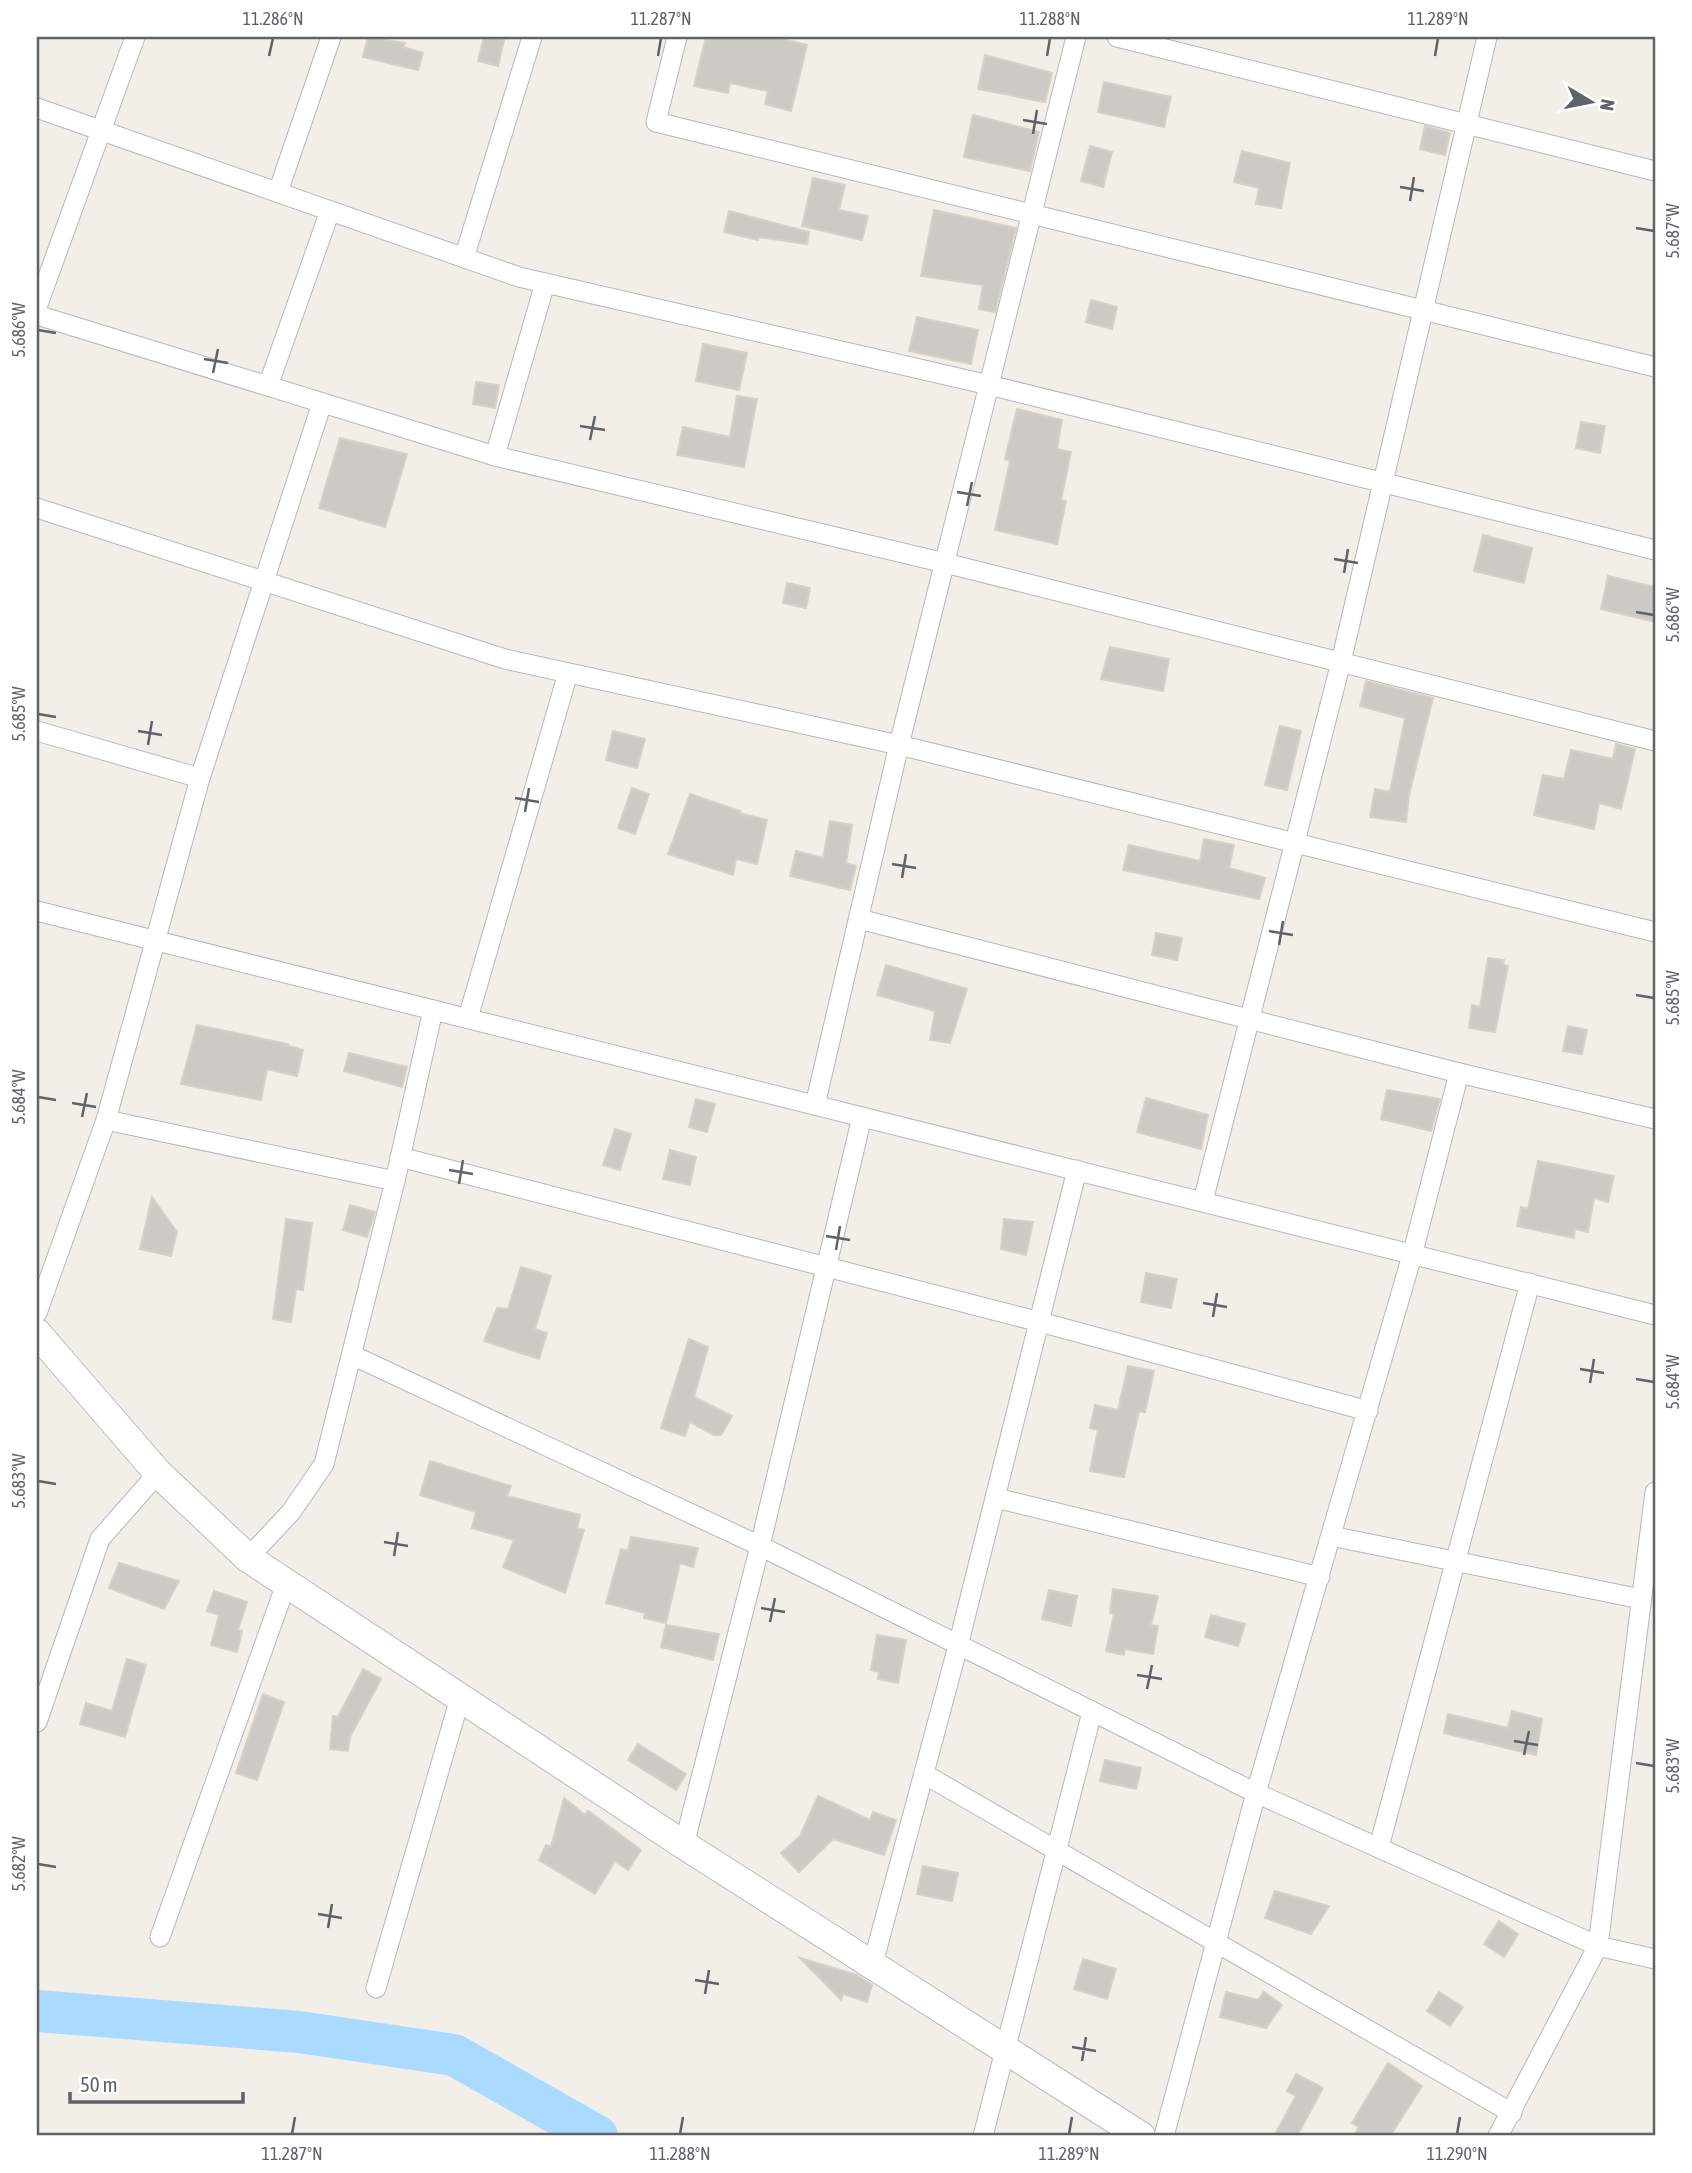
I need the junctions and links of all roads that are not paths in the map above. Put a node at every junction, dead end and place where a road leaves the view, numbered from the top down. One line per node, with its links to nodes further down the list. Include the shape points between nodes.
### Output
1 (135, 37): 10 (street)
2 (331, 37): 12 (street)
3 (532, 37): 15 (street)
4 (677, 37): 14 (street, via 656,122)
5 (1076, 37): 14 (street)
6 (1117, 37): 9 (street)
7 (1487, 37): 9 (street)
8 (37, 108): 10 (street)
9 (1466, 125): 11 (street); 18 (street)
10 (101, 130): 12 (street); 17 (street)
11 (1655, 171)
12 (278, 192): 13 (street)
13 (330, 211): 15 (street); 22 (street)
14 (1032, 212): 18 (street); 21 (street)
15 (464, 258): 16 (street)
16 (545, 283): 21 (street); 24 (street)
17 (37, 307)
18 (1423, 309): 20 (street); 25 (street)
19 (37, 315): 22 (street)
20 (1655, 367)
21 (989, 385): 25 (street); 28 (street)
22 (268, 386): 23 (street)
23 (322, 403): 24 (street); 29 (street)
24 (495, 456): 28 (street)
25 (1383, 482): 27 (street); 30 (street)
26 (37, 508): 29 (street)
27 (1655, 550)
28 (945, 563): 30 (street); 34 (street)
29 (264, 583): 31 (street, via 505,659); 35 (street)
30 (1341, 662): 33 (street); 36 (street)
31 (568, 673): 34 (street); 42 (street)
32 (37, 732): 35 (street)
33 (1655, 741)
34 (900, 745): 36 (street); 38 (street)
35 (200, 778): 40 (street)
36 (1295, 843): 39 (street); 43 (street)
37 (37, 911): 40 (street)
38 (859, 919): 43 (street); 45 (street)
39 (1655, 932)
40 (155, 941): 41 (street); 48 (street)
41 (433, 1010): 42 (street); 49 (street)
42 (468, 1018): 45 (street)
43 (1250, 1019): 44 (street); 52 (street)
44 (1459, 1073): 47 (street); 53 (street)
45 (815, 1105): 46 (street)
46 (862, 1117): 50 (street); 54 (street)
47 (1655, 1119)
48 (106, 1120): 51 (street); 56 (street)
49 (400, 1157): 51 (street); 54 (street)
50 (1077, 1170): 52 (street); 58 (street)
51 (395, 1181): 60 (street)
52 (1203, 1200): 53 (street)
53 (1412, 1252): 55 (street); 61 (street)
54 (825, 1267): 58 (street); 66 (street)
55 (1530, 1283): 57 (street); 69 (street)
56 (37, 1313)
57 (1655, 1315)
58 (1040, 1322): 61 (street); 64 (street)
59 (37, 1333): 62 (street)
60 (352, 1355): 66 (street); 68 (street, via 324,1464 291,1512)
61 (1368, 1411): 65 (street)
62 (158, 1473): 68 (street); 76 (street, via 100,1539)
63 (1655, 1492): 67 (street)
64 (996, 1498): 70 (street); 73 (street)
65 (1331, 1536): 69 (street); 70 (street)
66 (760, 1546): 73 (street); 79 (street)
67 (1651, 1557): 72 (street)
68 (248, 1558): 71 (street)
69 (1455, 1561): 72 (street); 80 (street)
70 (1320, 1577): 78 (street)
71 (286, 1584): 74 (street); 82 (street)
72 (1641, 1599): 84 (street)
73 (958, 1646): 75 (street); 77 (street)
74 (460, 1698): 79 (street); 87 (street)
75 (1092, 1712): 78 (street); 81 (street)
76 (37, 1722)
77 (924, 1774): 81 (street); 86 (street)
78 (1256, 1793): 80 (street); 83 (street)
79 (684, 1845): 86 (street)
80 (1379, 1847): 84 (street)
81 (1056, 1850): 83 (street); 88 (street)
82 (160, 1937)
83 (1216, 1943): 89 (street); 92 (street)
84 (1598, 1946): 85 (street); 89 (street)
85 (1655, 1959)
86 (872, 1967): 88 (street)
87 (376, 1988)
88 (1005, 2051): 90 (street); 91 (street)
89 (1513, 2113): 93 (street)
90 (983, 2136)
91 (1141, 2136)
92 (1164, 2136)
93 (1499, 2136)

